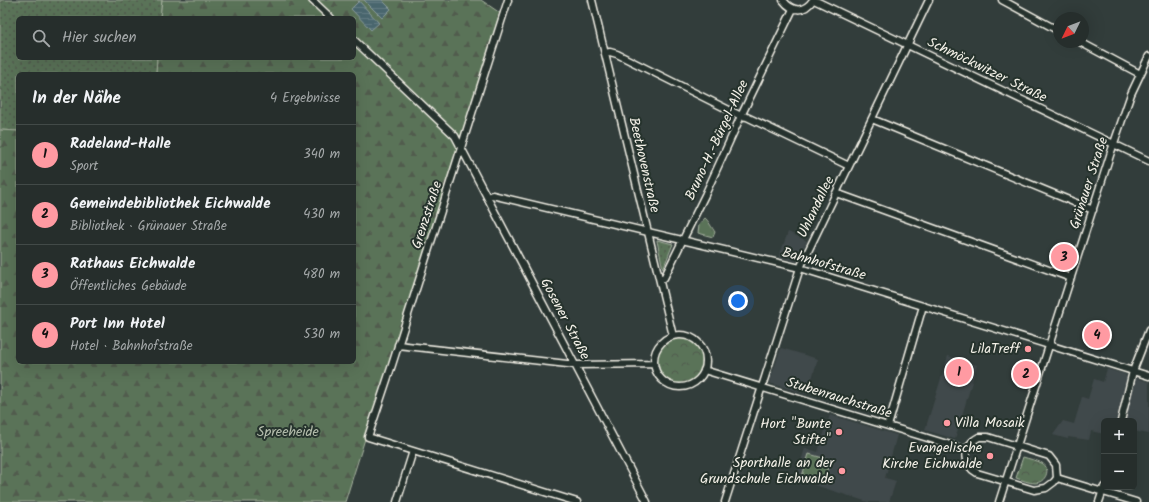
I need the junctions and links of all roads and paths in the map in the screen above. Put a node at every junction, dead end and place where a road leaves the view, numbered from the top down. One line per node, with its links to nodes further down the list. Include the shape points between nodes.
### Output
1 (312, 0): 9 (street)
2 (508, 0): 20 (street, Grenzstraße)
3 (592, 0): 14 (street, Beethovenstraße)
4 (783, 0): 8 (street)
5 (814, 0): 8 (street, via 804,8); 12 (street, Schmöckwitzer Straße)
6 (929, 0): 12 (street, Uhlandallee)
7 (1002, 0): 10 (street)
8 (793, 9): 17 (street, Bruno-H.-Bürgel-Allee)
9 (329, 16)
10 (1053, 28)
11 (356, 42): 20 (street, Gosener Straße, via 450,131)
12 (908, 45): 18 (street, Uhlandallee); 19 (street, Schmöckwitzer Straße)
13 (1089, 47): 16 (street)
14 (605, 53): 17 (street, via 617,54); 26 (street, Beethovenstraße)
15 (1149, 56): 16 (street, Grünauer Straße)
16 (1140, 74): 19 (street, Grünauer Straße)
17 (742, 116): 22 (street); 27 (street, Bruno-H.-Bürgel-Allee)
18 (872, 119): 22 (street, Uhlandallee); 25 (street)
19 (1114, 144): 21 (street, Schmöckwitzer Straße); 25 (street, Grünauer Straße)
20 (461, 146): 24 (street, Gosener Straße); 34 (street, Grenzstraße)
21 (1149, 161)
22 (849, 166): 23 (street, Uhlandallee)
23 (836, 193): 28 (street, Uhlandallee); 29 (street)
24 (487, 197): 26 (street, Bahnhofstraße, via 492,195); 37 (street, Gosener Straße)
25 (1093, 210): 29 (street, Grünauer Straße)
26 (648, 231): 27 (street, Bahnhofstraße); 30 (street, Beethovenstraße)
27 (682, 240): 28 (street, Bahnhofstraße); 30 (street, Bruno-H.-Bürgel-Allee, via 664,278)
28 (800, 268): 31 (street, Bahnhofstraße); 41 (street, Uhlandallee)
29 (1071, 278): 35 (street, Grünauer Straße)
30 (660, 279): 33 (street, Beethovenstraße)
31 (923, 306): 35 (street, Bahnhofstraße); 43 (street)
32 (1149, 330): 39 (street)
33 (673, 336): 36 (street, via 655,352); 38 (street, via 686,336 700,344 706,358)
34 (398, 345): 37 (street); 46 (street, Grenzstraße, via 368,437)
35 (1048, 345): 39 (street, Bahnhofstraße); 44 (street, Grünauer Straße)
36 (654, 364): 37 (street); 38 (street, via 662,380 679,387 694,383)
37 (576, 365): 53 (street, Gosener Straße)
38 (704, 370): 41 (street, Stubenrauchstraße)
39 (1133, 371): 40 (street, Bahnhofstraße); 42 (street)
40 (1149, 376)
41 (762, 387): 43 (street, Stubenrauchstraße); 54 (street, Uhlandallee)
42 (1122, 418)
43 (888, 426): 45 (street, Stubenrauchstraße)
44 (1017, 446): 45 (street, via 982,436 973,441); 47 (street, via 1049,456 1056,465); 48 (street, Grünauer Straße)
45 (967, 450): 48 (street, via 967,462 973,470)
46 (413, 451): 51 (street); 52 (street)
47 (1057, 478): 48 (street, via 1042,490); 49 (street)
48 (1006, 482): 55 (street, Grünauer Straße)
49 (1101, 489)
50 (1103, 490): 56 (street); 57 (street)
51 (397, 502)
52 (577, 502)
53 (648, 502)
54 (725, 502)
55 (999, 502)
56 (1099, 502)
57 (1136, 502)

